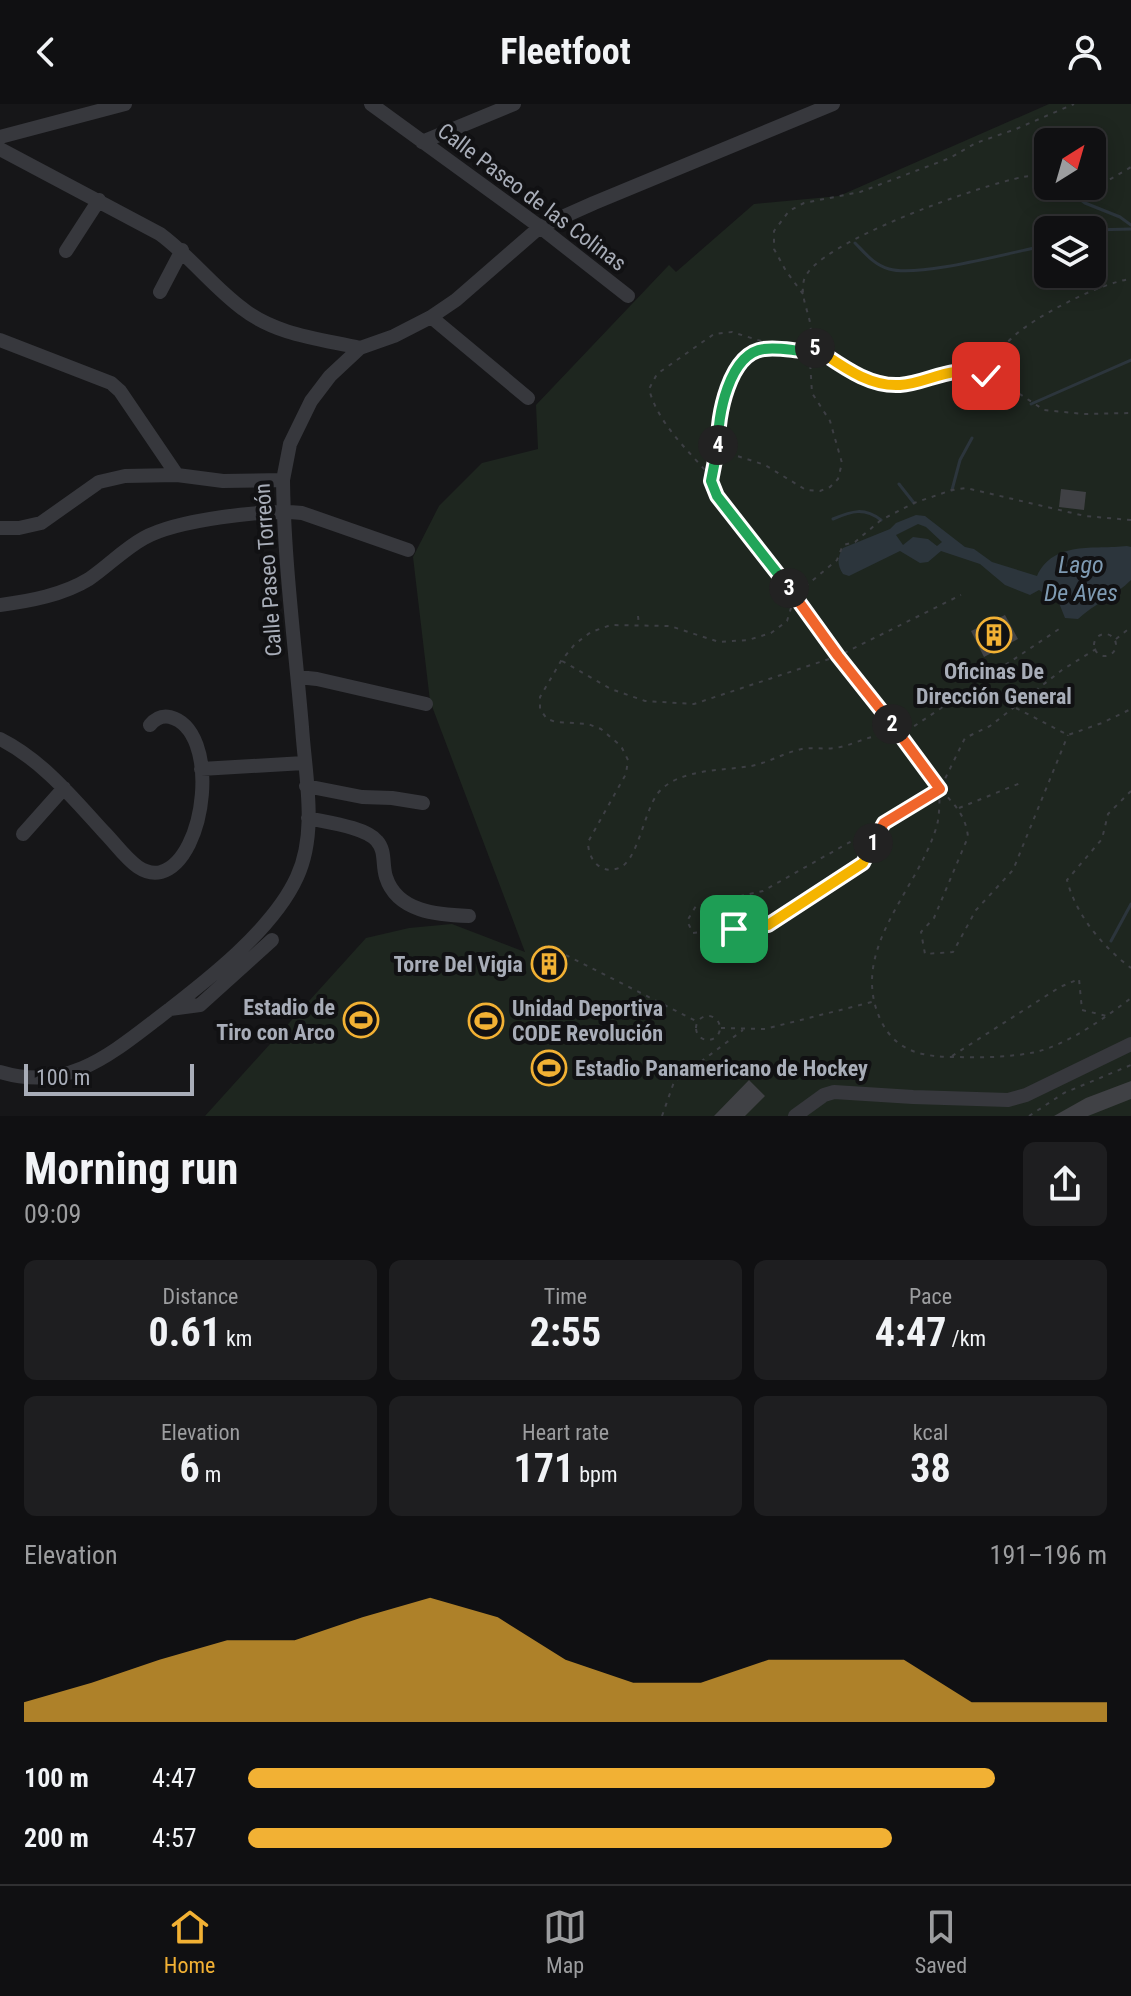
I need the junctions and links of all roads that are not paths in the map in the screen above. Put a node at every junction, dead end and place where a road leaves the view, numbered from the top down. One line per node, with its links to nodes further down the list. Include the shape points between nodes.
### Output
1 (125, 104): 5 (street)
2 (371, 104): 6 (street, Calle Paseo de las Colinas)
3 (514, 104): 6 (street)
4 (833, 104): 9 (street, Calle Paseo Torreón)
5 (0, 137)
6 (422, 142): 9 (street, Calle Paseo de las Colinas)
7 (0, 149): 8 (street)
8 (99, 200): 10 (street); 11 (street)
9 (540, 227): 13 (street, Calle Paseo de las Colinas); 14 (street, Calle Paseo Torreón)
10 (182, 250): 12 (street); 16 (street, via 234,302 266,324)
11 (66, 251)
12 (160, 292)
13 (628, 296)
14 (431, 317): 16 (street, Calle Paseo Torreón); 17 (street)
15 (0, 340): 18 (street, via 111,383)
16 (360, 348): 19 (street, Calle Paseo Torreón, via 311,401 290,444)
17 (528, 398)
18 (177, 475): 19 (street); 21 (street, via 99,482 41,523)
19 (283, 480): 20 (street, Calle Paseo Torreón)
20 (285, 511): 22 (street); 23 (street, via 166,529 144,538 72,588); 24 (street, Calle Paseo Torreón)
21 (0, 528)
22 (408, 550)
23 (0, 605)
24 (298, 677): 25 (street); 28 (street, Calle Paseo Torreón)
25 (426, 704)
26 (150, 725): 29 (street, via 167,716 187,727)
27 (0, 739): 30 (street)
28 (304, 763): 29 (street); 31 (street, Calle Paseo Torreón)
29 (201, 769): 30 (street, via 196,828 182,854 162,872 150,873 130,861)
30 (60, 785): 34 (street)
31 (306, 786): 32 (street); 33 (street, Calle Paseo Torreón)
32 (423, 803)
33 (308, 818): 35 (street, via 366,833 377,841 390,887 413,907); 37 (street, Calle Paseo Torreón, via 304,859 281,904 223,966)
34 (23, 834)
35 (469, 916)
36 (272, 940): 37 (street, via 200,1005)
37 (170, 1009): 39 (street, Calle Paseo Torreón, via 116,1050 70,1074 43,1078)
38 (1131, 1044): 40 (street, via 1008,1100 834,1092)
39 (0, 1072)
40 (795, 1116)

